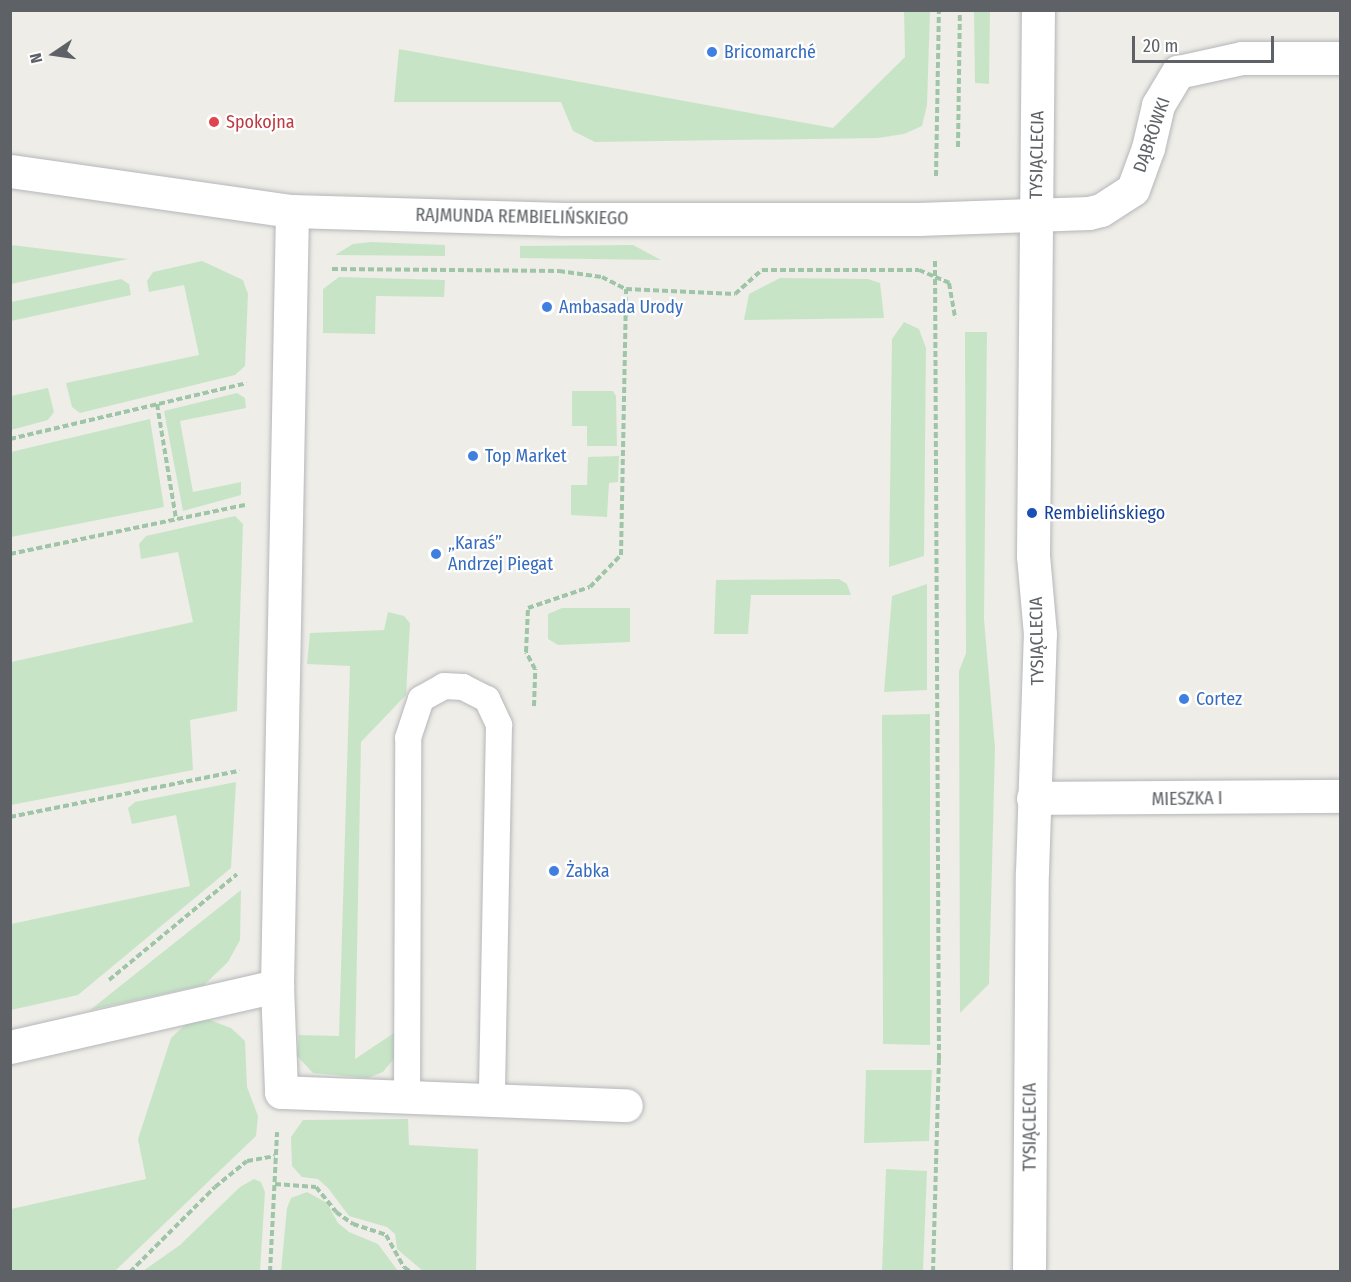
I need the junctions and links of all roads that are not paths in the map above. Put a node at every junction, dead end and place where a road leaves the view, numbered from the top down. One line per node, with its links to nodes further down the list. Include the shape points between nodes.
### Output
1 (1038, 10): 5 (street, TYSIĄCLECIA)
2 (1341, 58): 5 (street, DĄBRÓWKI, via 1242,58 1178,72 1158,105 1149,148 1133,189 1101,210)
3 (10, 171): 4 (street, RAJMUNDA REMBIELIŃSKIEGO)
4 (292, 211): 5 (street, RAJMUNDA REMBIELIŃSKIEGO, via 563,219); 8 (street)
5 (1036, 215): 7 (street, TYSIĄCLECIA, via 1033,556 1040,634)
6 (1341, 796): 7 (street, MIESZKA I)
7 (1033, 798): 13 (street, TYSIĄCLECIA)
8 (277, 986): 9 (street); 10 (street, via 281,1092)
9 (10, 1047)
10 (407, 1099): 11 (street); 11 (lane, via 408,738 421,699 444,686 463,687 487,699 499,725)
11 (492, 1102): 12 (street)
12 (626, 1106)
13 (1029, 1272)

